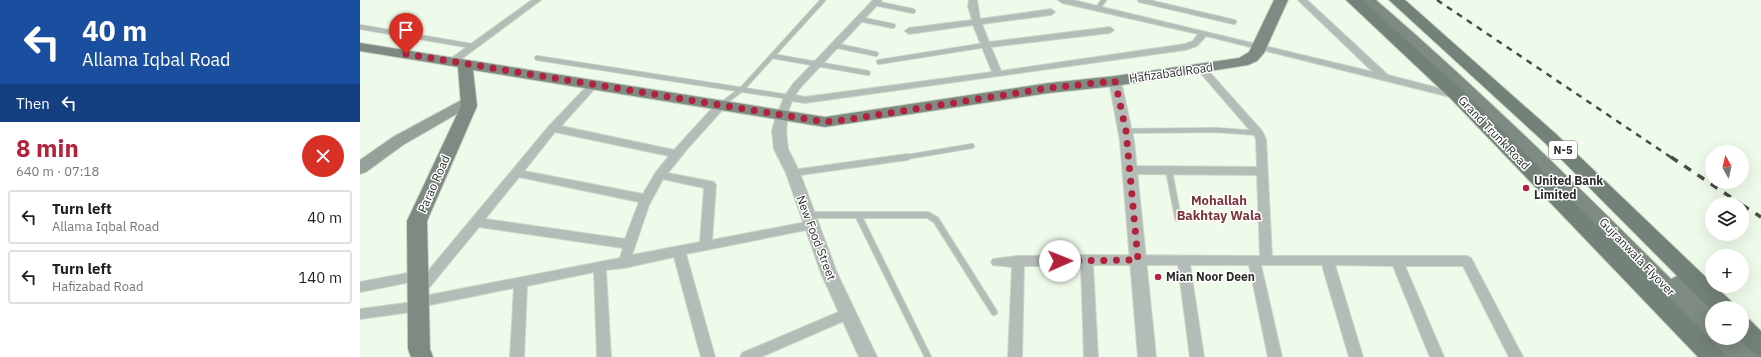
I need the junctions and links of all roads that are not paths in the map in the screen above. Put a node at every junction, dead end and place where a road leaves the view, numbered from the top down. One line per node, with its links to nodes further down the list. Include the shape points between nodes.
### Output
1 (537, 0): 28 (street)
2 (823, 0): 31 (lane)
3 (973, 0): 18 (street)
4 (1062, 0): 14 (street)
5 (1104, 0): 14 (lane)
6 (1140, 0): 19 (lane)
7 (1281, 0): 29 (main road, Hafizabad Road)
8 (1302, 0): 39 (street)
9 (1353, 0): 43 (highway, Grand Trunk Road)
10 (1368, 0): 86 (main road, Gujranwala Flyover, via 1504,123)
11 (1382, 0): 82 (main road, Gujranwala Flyover, via 1440,51 1573,177)
12 (1396, 0): 81 (highway, N-5, via 1550,138)
13 (876, 2): 15 (lane); 17 (street)
14 (1098, 8): 24 (street)
15 (913, 11)
16 (1051, 12): 18 (street)
17 (859, 19): 20 (lane); 25 (street)
18 (976, 21): 23 (street); 26 (street)
19 (1234, 22)
20 (893, 26)
21 (360, 27): 28 (lane)
22 (1110, 30): 26 (street)
23 (909, 31)
24 (1203, 33): 29 (street); 38 (street, via 1198,42 1185,47)
25 (833, 45): 30 (lane); 35 (street)
26 (986, 45): 34 (lane); 38 (street)
27 (360, 46): 33 (main road, Hafizabad Road)
28 (472, 46): 33 (street)
29 (1259, 46): 36 (main road, Hafizabad Road, via 1252,58 1243,62); 39 (street)
30 (876, 54)
31 (772, 56): 35 (lane); 42 (lane)
32 (537, 58): 42 (lane)
33 (459, 62): 41 (main road, Hafizabad Road); 45 (main road, Parao Road)
34 (879, 62)
35 (816, 64): 37 (lane); 44 (street)
36 (1201, 68): 40 (main road, Hafizabad Road); 50 (street)
37 (868, 73)
38 (997, 73): 44 (street, via 805,100)
39 (1384, 78): 43 (street)
40 (1115, 81): 47 (main road, Hafizabad Road, via 1049,88 825,122); 49 (street)
41 (594, 84): 46 (main road, Hafizabad Road); 48 (street)
42 (742, 89): 44 (lane); 46 (lane)
43 (1458, 96): 106 (highway, Grand Trunk Road)
44 (789, 97): 47 (street)
45 (469, 101): 53 (main road, via 398,142); 80 (main road, Parao Road, via 417,221)
46 (721, 105): 47 (main road, Hafizabad Road); 52 (street)
47 (782, 115): 58 (street, New Food Street, via 779,131 781,149)
48 (553, 128): 52 (street); 57 (street)
49 (1126, 131): 50 (lane, via 1216,130); 54 (street)
50 (1258, 133): 56 (street, via 1261,139)
51 (972, 146): 58 (lane)
52 (678, 154): 59 (street)
53 (360, 168)
54 (1130, 170): 55 (street); 69 (street)
55 (1169, 171): 56 (street); 62 (lane)
56 (1262, 171): 71 (street)
57 (516, 173): 60 (street); 64 (street)
58 (793, 173): 63 (street, New Food Street)
59 (660, 175): 60 (street); 66 (street, via 710,185)
60 (646, 199): 65 (street)
61 (858, 215): 63 (lane); 83 (lane, via 928,215 936,220); 97 (lane)
62 (1178, 218)
63 (809, 220): 66 (street); 84 (street, New Food Street, via 829,273)
64 (476, 222): 65 (street); 80 (street)
65 (630, 244): 76 (street)
66 (706, 246): 67 (street)
67 (679, 252): 76 (street); 94 (street)
68 (1087, 260): 69 (street); 73 (street); 99 (street)
69 (1138, 260): 70 (street); 100 (street)
70 (1183, 260): 71 (street); 101 (street)
71 (1260, 260): 72 (street); 102 (street)
72 (1327, 260): 74 (street); 103 (street)
73 (1018, 261): 75 (street); 98 (street)
74 (1397, 261): 104 (street); 105 (street, via 1467,261)
75 (997, 262)
76 (624, 263): 77 (street)
77 (600, 267): 78 (street); 93 (street)
78 (521, 282): 80 (street); 92 (street)
79 (360, 287): 80 (street)
80 (419, 294): 85 (street); 91 (main road, Parao Road, via 419,349)
81 (1716, 301)
82 (1705, 309)
83 (994, 312)
84 (848, 313): 95 (street); 96 (street, New Food Street)
85 (360, 314)
86 (1705, 327)
87 (1749, 334): 90 (highway)
88 (1723, 345): 107 (main road)
89 (1741, 345): 108 (main road)
90 (1761, 346)
91 (422, 357)
92 (516, 357)
93 (604, 357)
94 (708, 357)
95 (747, 357)
96 (868, 357)
97 (928, 357)
98 (1015, 357)
99 (1091, 357)
100 (1147, 357)
101 (1197, 357)
102 (1275, 357)
103 (1356, 357)
104 (1437, 357)
105 (1516, 357)
106 (1714, 357)
107 (1734, 357)
108 (1753, 357)

